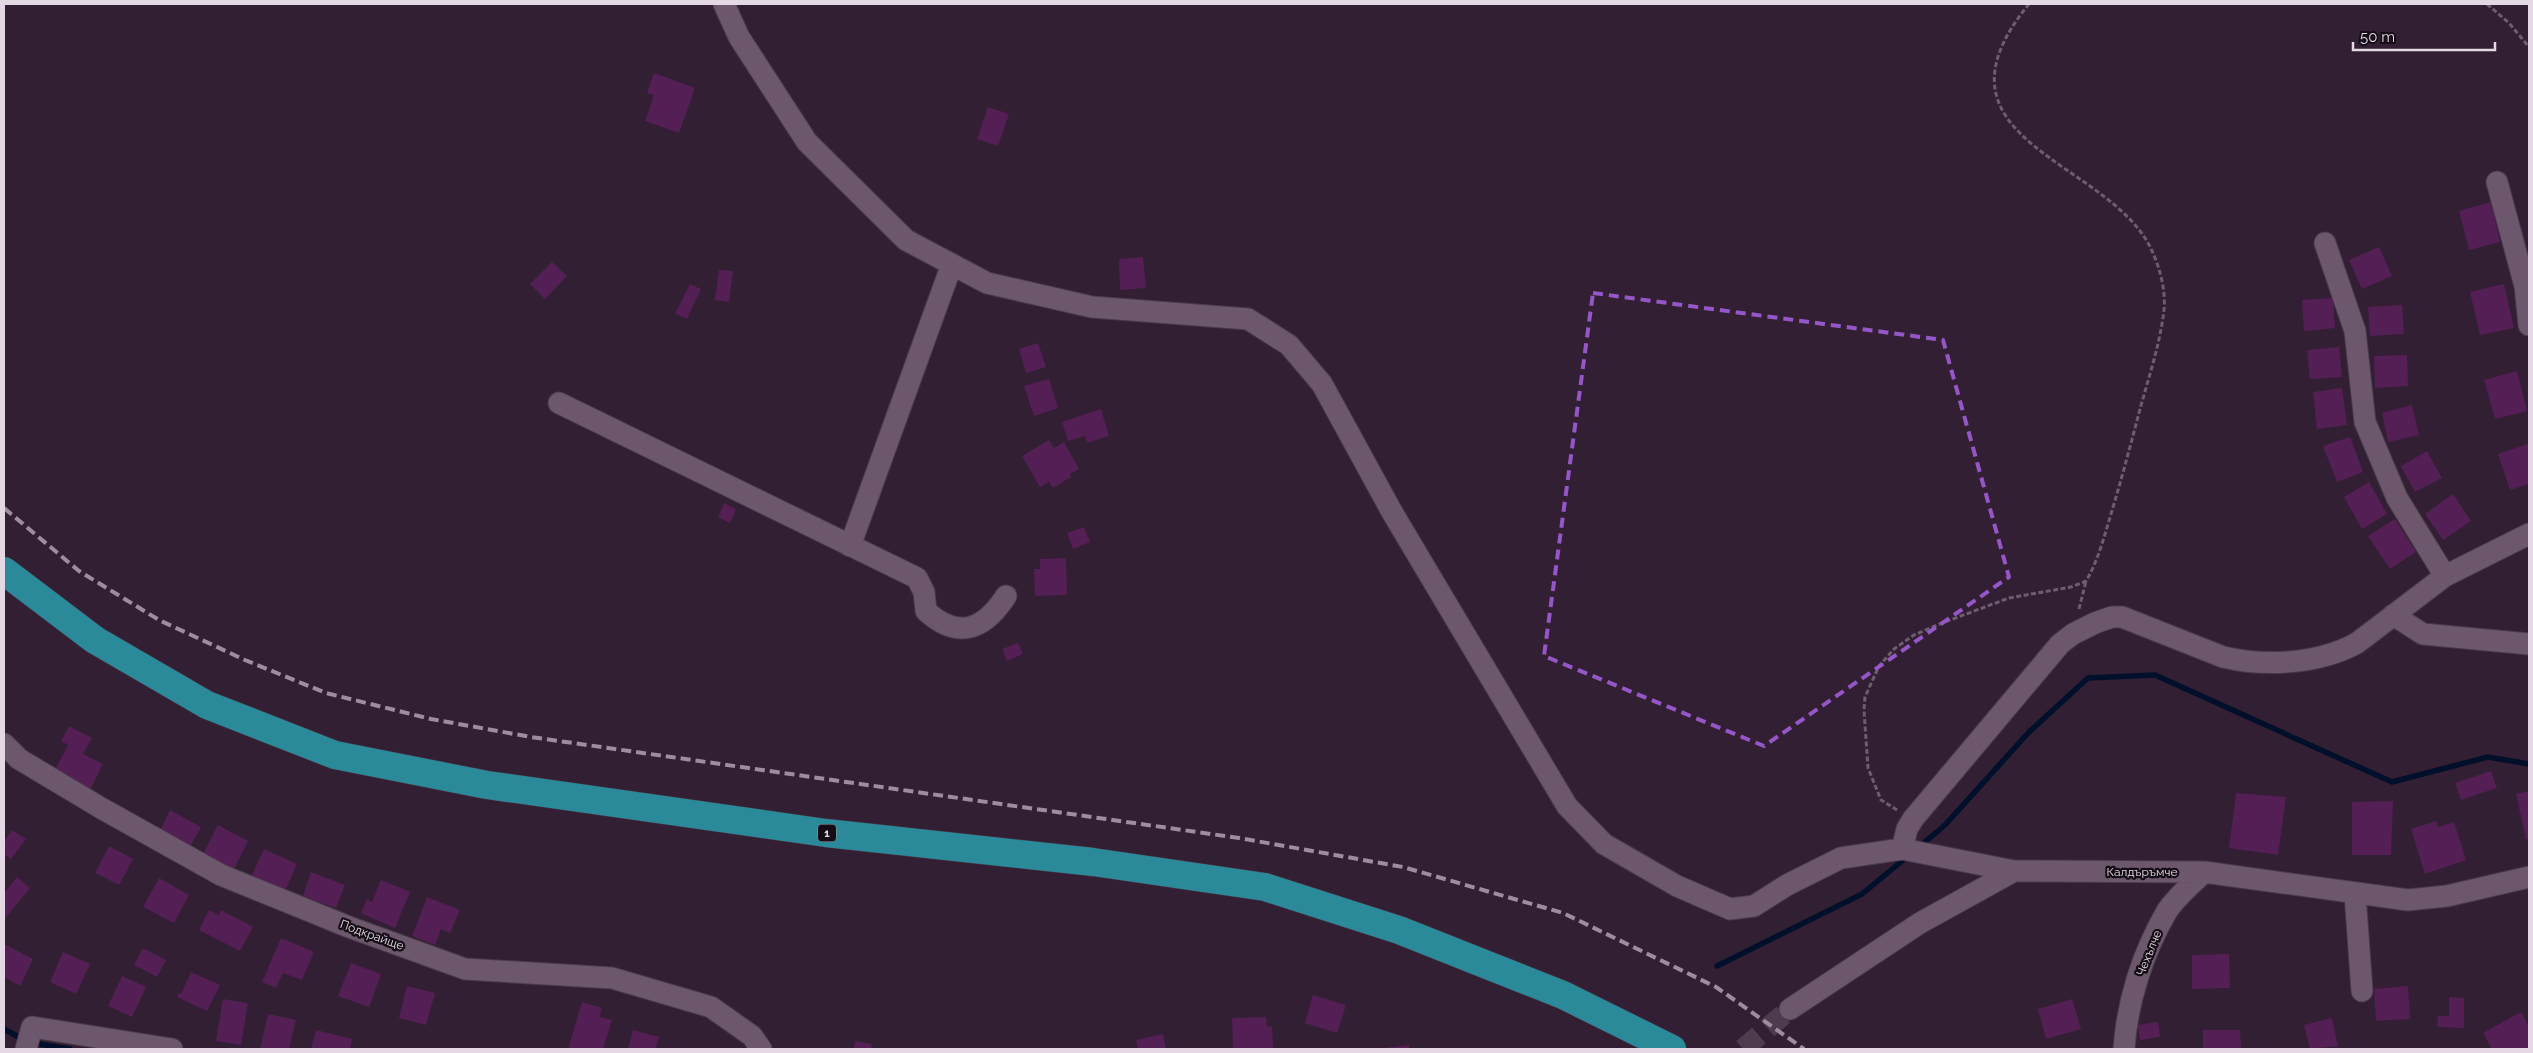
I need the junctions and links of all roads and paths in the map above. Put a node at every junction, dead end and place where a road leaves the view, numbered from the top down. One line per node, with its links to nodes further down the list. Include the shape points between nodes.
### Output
1 (724, 4): 7 (street, via 740,37 807,142 906,240)
2 (2028, 4): 18 (path, via 2003,40 1997,60 1994,76 1999,102 2026,140 2104,198 2144,236 2158,267 2164,308 2126,462 2098,556 2086,581 2071,587 2009,598 1914,635 1894,649 1879,666 1869,685 1864,710 1868,768 1873,784 1881,800)
3 (2487, 4): 4 (path)
4 (2529, 47)
5 (2497, 182): 8 (street, via 2525,286)
6 (2325, 243): 13 (street, via 2355,331 2364,422 2397,498)
7 (952, 264): 11 (street); 19 (street, via 987,283 1092,307 1248,319 1288,345 1322,384 1397,521 1568,806 1604,844 1677,886 1730,909 1754,906 1841,858)
8 (2529, 325)
9 (559, 403): 11 (street)
10 (2529, 534): 13 (street)
11 (850, 546): 14 (street, via 917,578 924,592 926,611 938,623 953,628 976,627 996,612)
12 (4, 571): 29 (highway, 1, via 95,640 207,705 335,755 487,785 826,833 1093,862 1265,887 1399,930 1526,980)
13 (2445, 576): 15 (street)
14 (1006, 596)
15 (2393, 614): 16 (street, via 2416,631 2430,636); 18 (street, via 2344,651 2303,660 2254,662 2223,657 2132,620 2112,617 2095,623 2060,644)
16 (2529, 644)
17 (4, 744): 28 (street, Подкрайще, via 20,759 100,808 222,875 349,927 465,969 612,978 702,1004 752,1036)
18 (1913, 819): 19 (street)
19 (1902, 849): 20 (street)
20 (2014, 871): 21 (street, Калдъръмче); 25 (street, Калдъръмче, via 1920,923)
21 (2204, 872): 23 (street, Калдъръмче); 30 (street, Чехълче, via 2168,909 2142,966 2125,1030)
22 (2529, 877): 23 (street, Калдъръмче, via 2447,896 2408,900)
23 (2355, 894): 24 (street)
24 (2362, 991)
25 (1790, 1009)
26 (26, 1049): 27 (street, via 32,1027)
27 (172, 1049)
28 (761, 1049)
29 (1672, 1049)
30 (2124, 1049)

